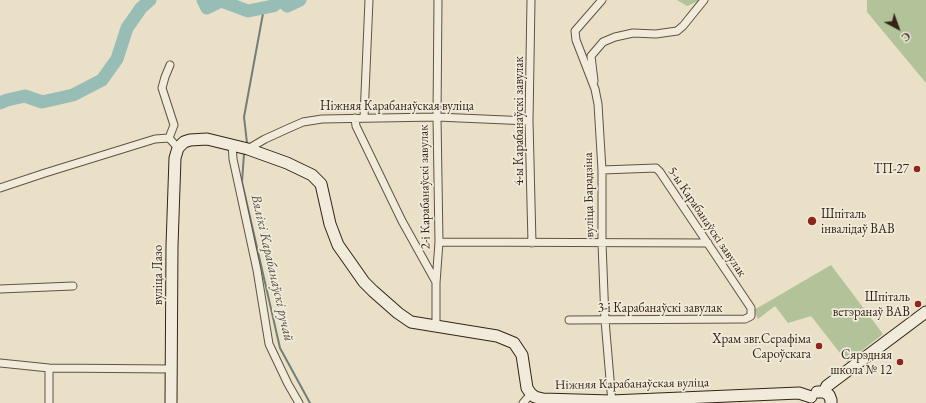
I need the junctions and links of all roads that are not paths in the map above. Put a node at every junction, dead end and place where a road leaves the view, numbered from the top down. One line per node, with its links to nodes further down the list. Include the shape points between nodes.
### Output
1 (369, 0): 8 (street)
2 (438, 0): 9 (street, 2-і Карабанаўскі завулак)
3 (531, 0): 11 (street, 4-ы Карабанаўскі завулак)
4 (602, 0): 7 (street, вуліца Барадзіна, via 575,31)
5 (704, 0): 7 (street, via 677,31 656,34 633,33 602,42 591,56)
6 (170, 65): 12 (street, via 162,88 174,124)
7 (595, 89): 16 (street, вуліца Барадзіна)
8 (364, 117): 9 (street, Ніжняя Карабанаўская вуліца); 10 (street, Ніжняя Карабанаўская вуліца)
9 (437, 117): 11 (street, Ніжняя Карабанаўская вуліца); 18 (street, 2-і Карабанаўскі завулак)
10 (354, 118): 15 (street, Ніжняя Карабанаўская вуліца, via 303,122); 22 (street, via 399,214)
11 (530, 121): 19 (street, 4-ы Карабанаўскі завулак)
12 (168, 138): 14 (street); 17 (street, via 155,139)
13 (232, 144): 14 (main road, via 207,139 190,140); 15 (main road); 39 (street, via 233,159 258,270 269,344)
14 (178, 148): 32 (main road, вуліца Лазо, via 175,158 172,246)
15 (248, 149): 29 (main road, via 312,175 321,184 330,224 338,244 364,282 411,322)
16 (602, 170): 20 (street, вуліца Барадзіна); 21 (street, 5-ы Карабанаўскі завулак, via 656,168)
17 (0, 188)
18 (439, 242): 19 (street); 22 (street, 2-і Карабанаўскі завулак)
19 (532, 243): 20 (street)
20 (602, 243): 21 (street); 28 (street, вуліца Барадзіна)
21 (708, 244): 26 (street, 5-ы Карабанаўскі завулак, via 751,308)
22 (436, 283): 29 (street, 2-і Карабанаўскі завулак)
23 (73, 286): 24 (street)
24 (0, 290)
25 (926, 312): 33 (main road, via 827,386)
26 (751, 316): 28 (street, 3-і Карабанаўскі завулак, via 745,319)
27 (569, 320): 28 (street, 3-і Карабанаўскі завулак)
28 (605, 320): 36 (street, вуліца Барадзіна)
29 (436, 325): 34 (main road, via 497,336 514,343 522,355 527,388)
30 (0, 363): 31 (street)
31 (49, 368): 32 (street); 37 (street)
32 (172, 369): 38 (main road, вуліца Лазо)
33 (824, 392): 35 (main road, via 814,393); 41 (main road, via 829,395)
34 (531, 394): 36 (main road, Ніжняя Карабанаўская вуліца, via 543,399); 40 (street)
35 (810, 400): 36 (main road, Ніжняя Карабанаўская вуліца, via 799,393)
36 (612, 402)
37 (49, 403)
38 (171, 403)
39 (299, 403)
40 (523, 403)
41 (831, 403)

